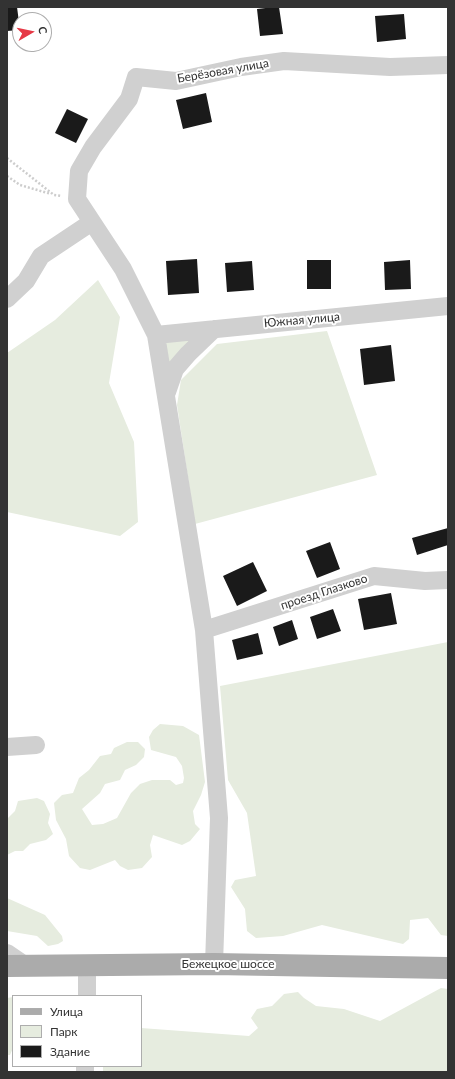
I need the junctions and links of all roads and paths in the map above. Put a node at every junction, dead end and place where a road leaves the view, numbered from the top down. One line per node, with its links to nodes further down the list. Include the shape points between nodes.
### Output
1 (448, 65): 5 (street, Берёзовая улица, via 390,67 284,61 176,81 136,77 130,99 93,147 79,171)
2 (7, 158): 4 (path)
3 (7, 176): 4 (path, via 20,186)
4 (54, 195): 5 (path)
5 (76, 199): 6 (street)
6 (92, 222): 7 (street, via 41,256 26,281); 10 (street, via 123,269)
7 (7, 299)
8 (448, 306): 9 (street, Южная улица)
9 (214, 328): 10 (street, Южная улица); 11 (street, via 175,369)
10 (156, 334): 11 (street)
11 (166, 396): 13 (street)
12 (448, 580): 13 (street, проезд Глазково, via 425,581 374,576)
13 (204, 630): 17 (street, via 219,818)
14 (36, 745): 15 (street)
15 (7, 747)
16 (7, 953): 19 (street)
17 (214, 964): 18 (main road, Бежецкое шоссе); 20 (main road, Бежецкое шоссе)
18 (87, 965): 19 (main road, Бежецкое шоссе); 21 (street)
19 (16, 966)
20 (448, 968)
21 (87, 995)

